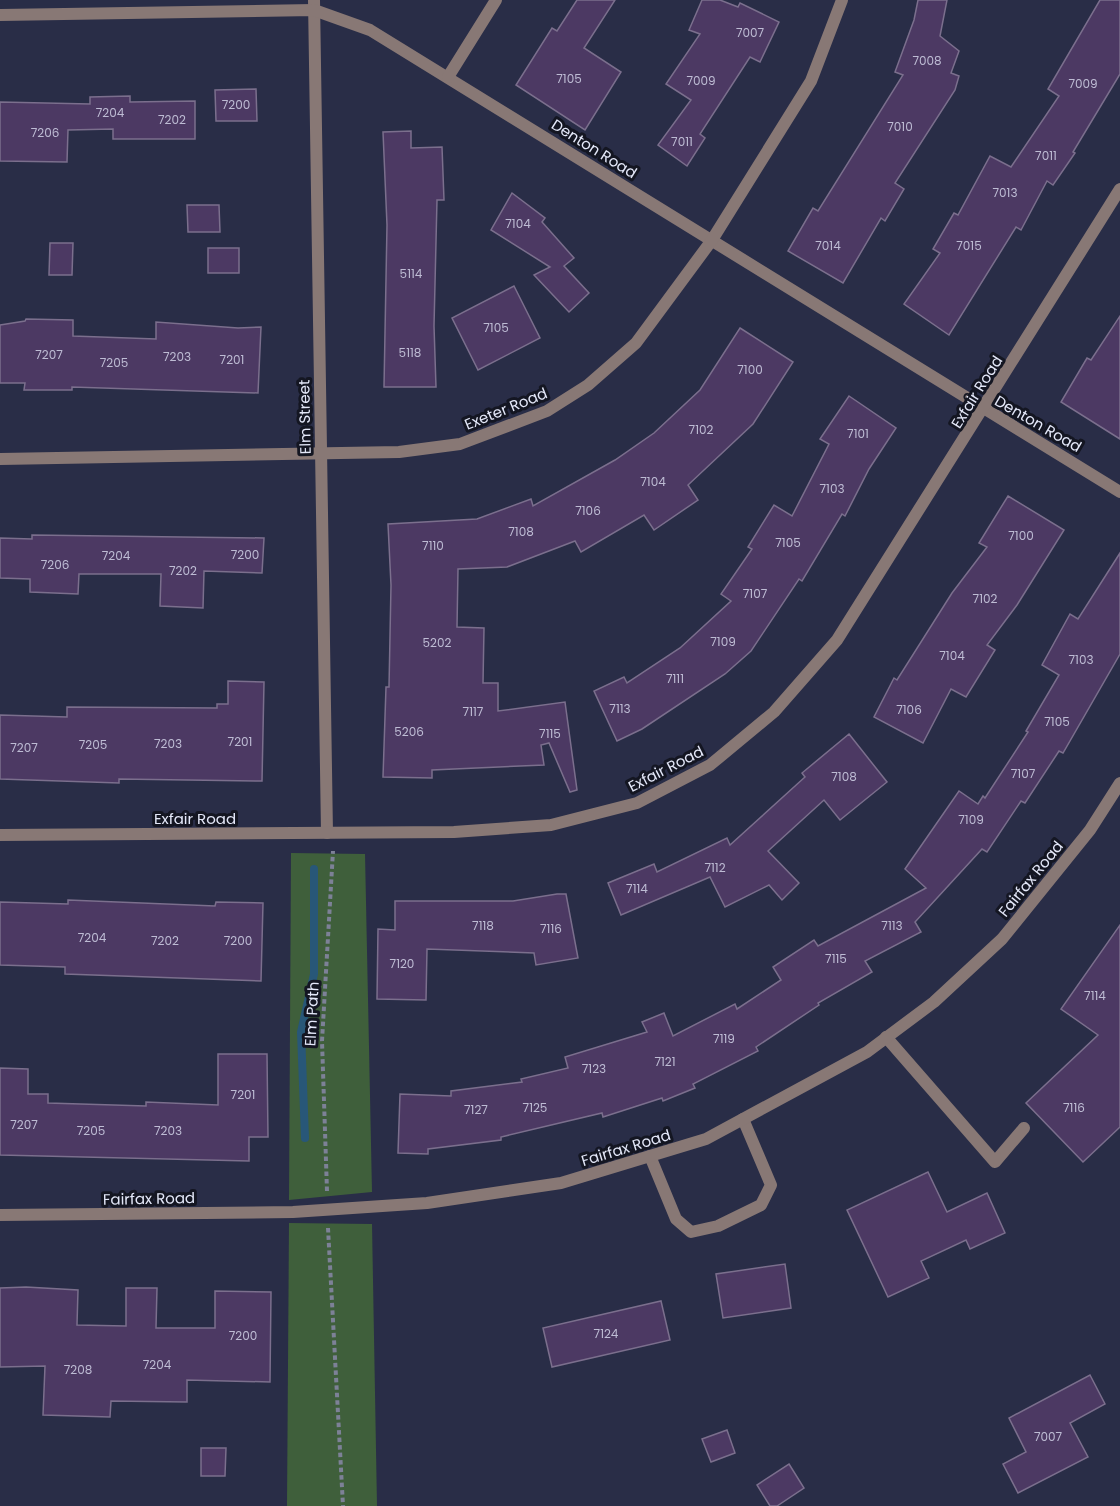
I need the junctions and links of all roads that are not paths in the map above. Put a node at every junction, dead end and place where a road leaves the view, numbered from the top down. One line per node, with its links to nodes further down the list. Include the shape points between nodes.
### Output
1 (496, 0): 5 (street)
2 (842, 0): 7 (street, Exeter Road, via 811,81)
3 (314, 5): 4 (street, Denton Road); 5 (street, Denton Road, via 370,30); 9 (street, Elm Street)
4 (0, 15)
5 (448, 77): 7 (street, Denton Road)
6 (1120, 189): 8 (street, Exfair Road)
7 (712, 240): 8 (street, Denton Road); 9 (street, Exeter Road, via 636,343 588,385 548,411 460,444 399,452)
8 (984, 410): 11 (street, Denton Road); 13 (street, Exfair Road, via 837,640 774,712 710,765 637,803 550,825 454,832)
9 (320, 455): 10 (street, Exeter Road); 13 (street, Elm Street)
10 (0, 459)
11 (1120, 492)
12 (1120, 783): 15 (street, Fairfax Road, via 1090,830 1002,939 933,1002)
13 (327, 833): 14 (street, Exfair Road)
14 (0, 835)
15 (886, 1037): 16 (street, Fairfax Road, via 867,1052); 17 (street, via 996,1162)
16 (743, 1119): 18 (street, Fairfax Road, via 706,1139); 18 (street, via 771,1185 761,1205 718,1226 691,1232 676,1219)
17 (1024, 1128)
18 (650, 1156): 19 (street, Fairfax Road, via 561,1183 427,1203 293,1212)
19 (0, 1215)

